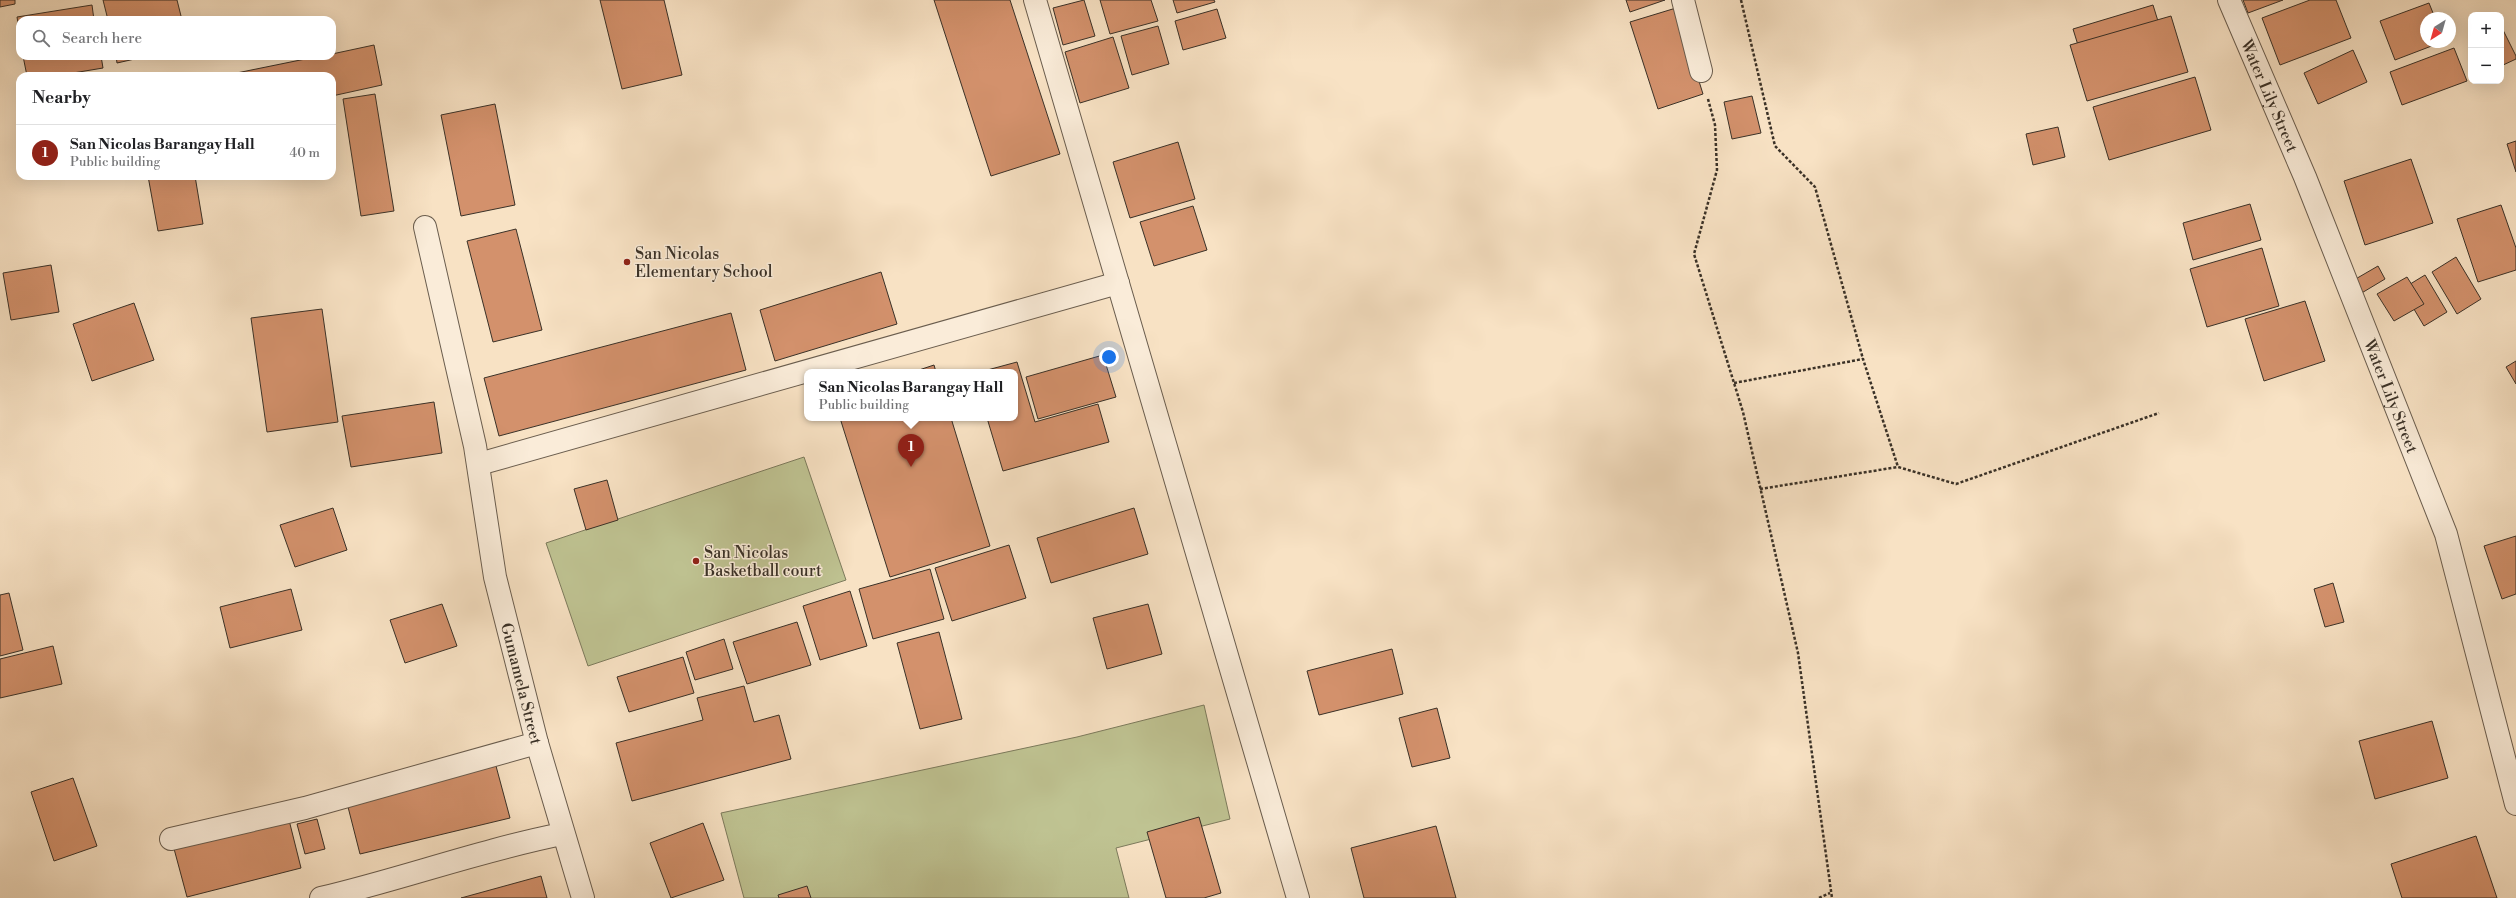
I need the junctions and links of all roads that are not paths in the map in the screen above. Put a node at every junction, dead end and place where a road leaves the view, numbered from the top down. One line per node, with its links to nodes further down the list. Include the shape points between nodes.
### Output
1 (1035, 0): 6 (street)
2 (1684, 0): 4 (street)
3 (2229, 0): 11 (street, Water Lily Street, via 2305,177 2446,534)
4 (1701, 71)
5 (425, 227): 9 (street, Gumamela Street)
6 (1118, 283): 7 (street); 16 (street)
7 (814, 369)
8 (804, 372): 9 (street)
9 (479, 464): 10 (street, Gumamela Street, via 495,577)
10 (537, 743): 12 (street, Gumamela Street); 13 (street, via 305,808)
11 (2516, 804)
12 (562, 834): 14 (street, via 521,842); 15 (street, Gumamela Street)
13 (171, 839)
14 (321, 898)
15 (583, 898)
16 (1298, 898)

